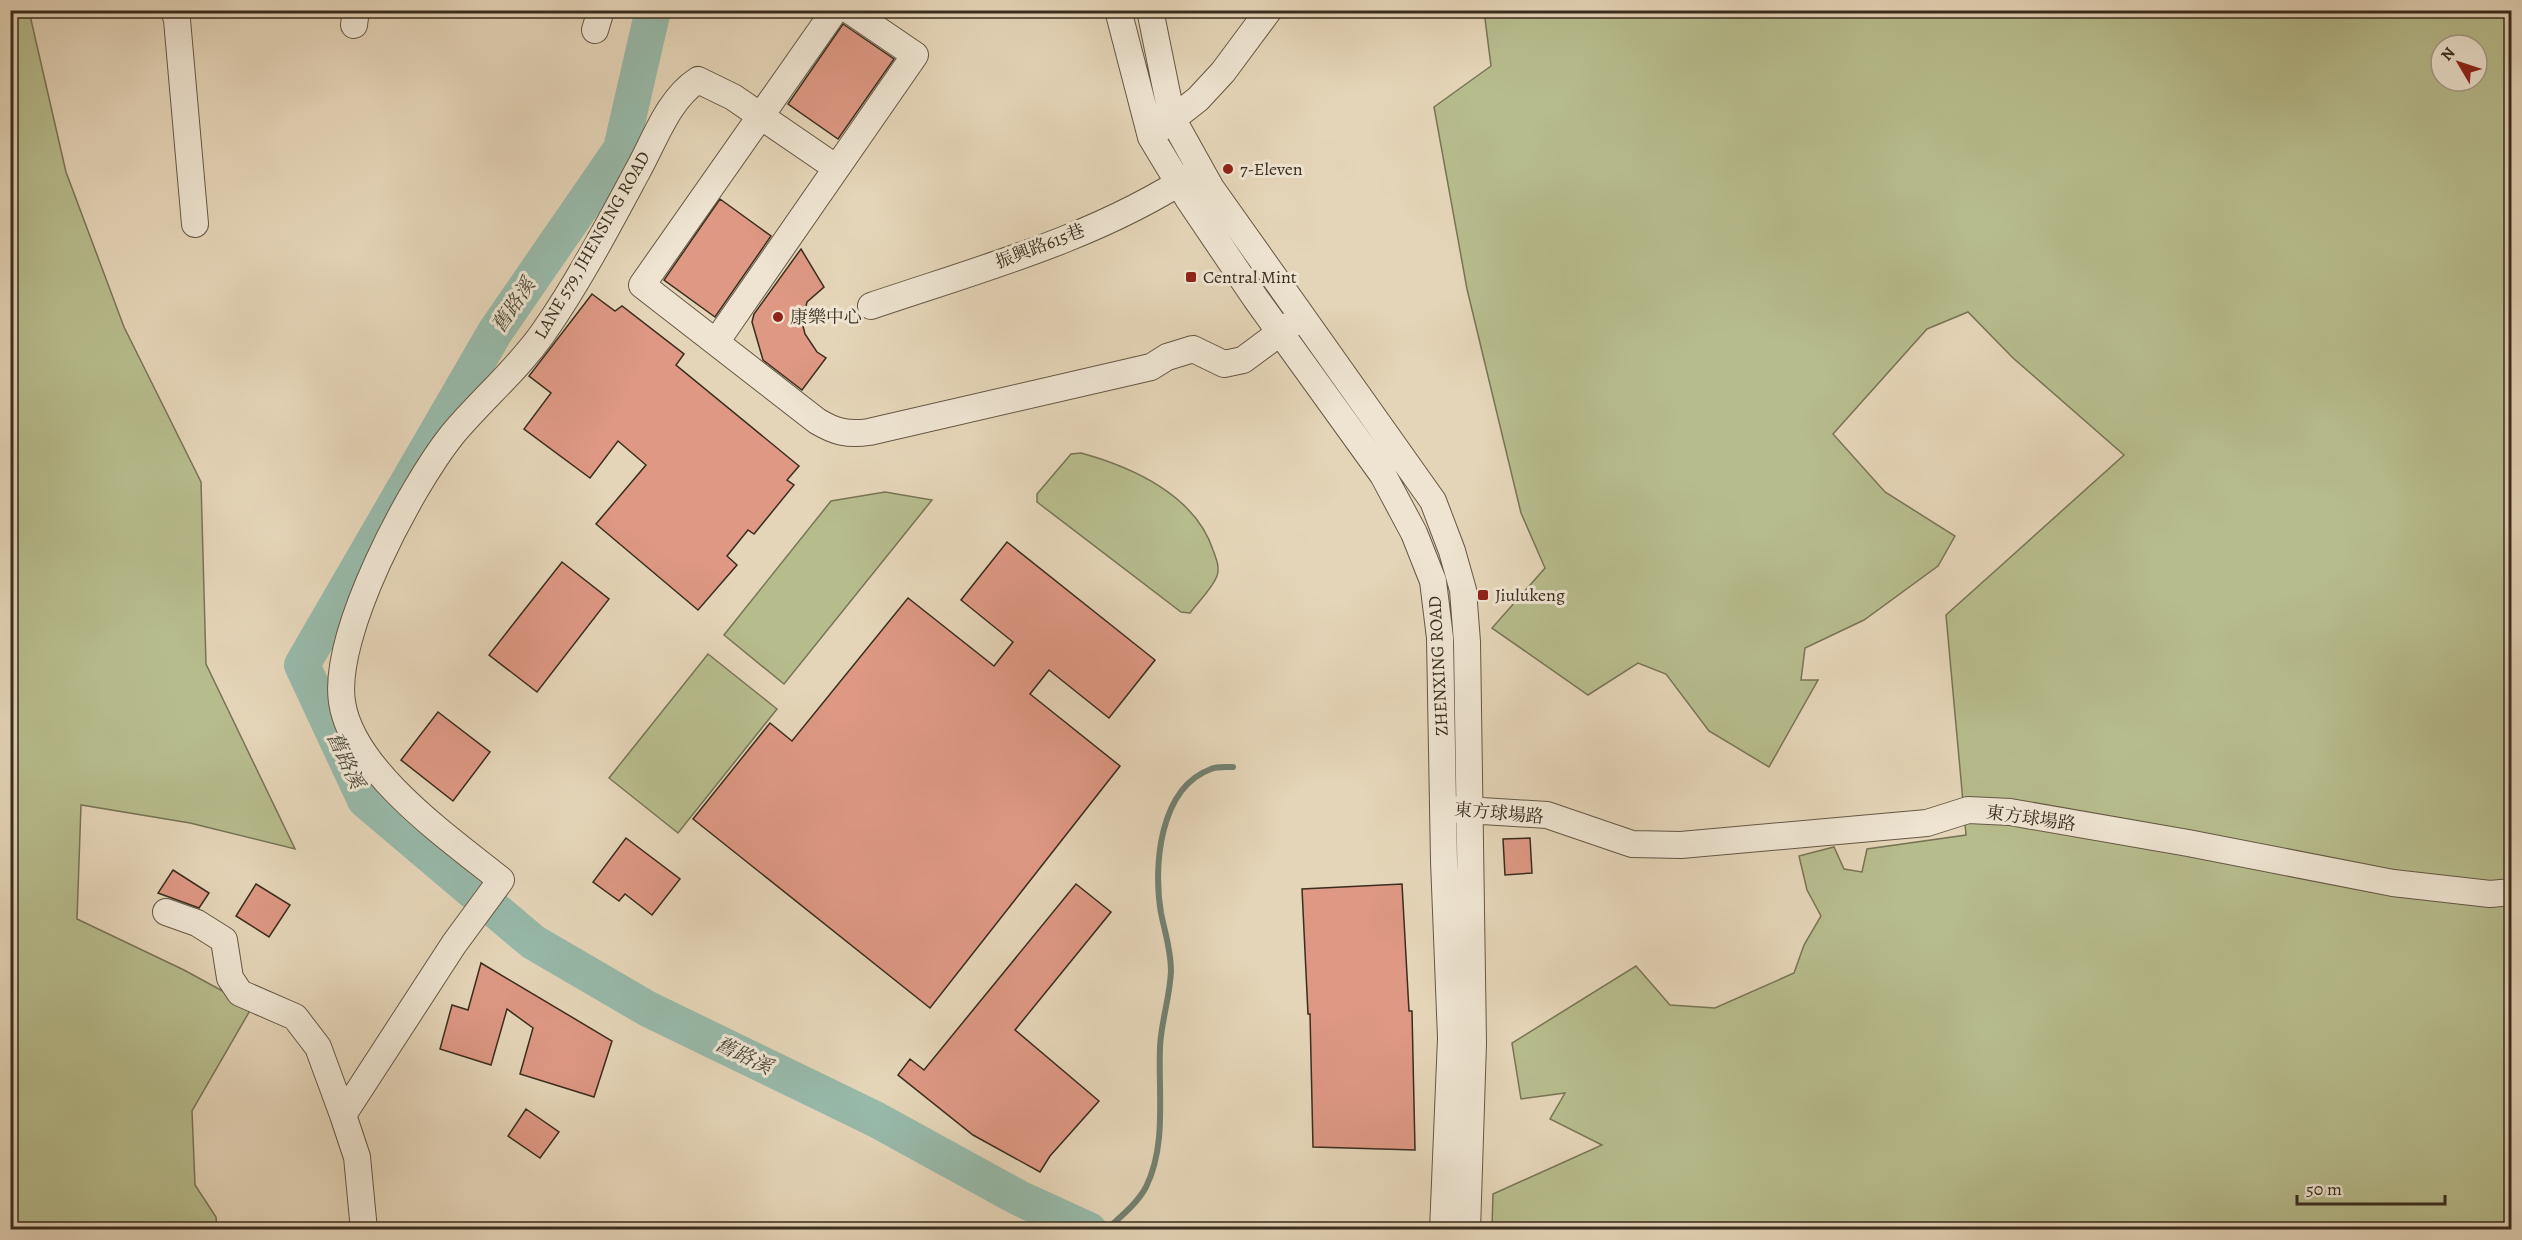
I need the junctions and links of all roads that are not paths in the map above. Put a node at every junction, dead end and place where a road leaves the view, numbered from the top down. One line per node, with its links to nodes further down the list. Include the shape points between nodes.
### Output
1 (174, 10): 13 (street)
2 (835, 10): 7 (street)
3 (849, 10): 10 (street, via 915,55)
4 (1118, 10): 9 (street, ZHENXING ROAD)
5 (1150, 10): 8 (street, ZHENXING ROAD)
6 (1269, 10): 8 (street, via 1223,72)
7 (761, 116): 10 (street, LANE 579, JHENSING ROAD); 17 (street, via 642,285); 21 (street, LANE 579, JHENSING ROAD, via 698,80 687,87 543,333 452,436 409,501 368,586 340,676 342,704 367,759 421,815 501,880 454,944)
8 (1172, 118): 9 (street); 11 (street, ZHENXING ROAD)
9 (1151, 136): 12 (street, ZHENXING ROAD)
10 (835, 168): 17 (street)
11 (1201, 169): 12 (street, 振興路615巷); 15 (street, ZHENXING ROAD)
12 (1179, 183): 14 (street, 振興路615巷, via 1059,242); 16 (street, ZHENXING ROAD)
13 (195, 224)
14 (871, 306)
15 (1303, 316): 16 (street); 18 (street, ZHENXING ROAD, via 1433,501 1452,551 1463,590 1467,642)
16 (1280, 333): 17 (street, via 1243,360 1224,364 1193,349 1167,357 1151,368 852,435 817,422); 18 (street, ZHENXING ROAD, via 1383,475 1414,533 1433,581)
17 (716, 342)
18 (1456, 809): 19 (street, 東方球場路, via 1547,815 1632,844 1927,823 1968,810 2010,812 2393,883 2490,894); 23 (street, ZHENXING ROAD); 24 (street, ZHENXING ROAD, via 1473,1043)
19 (2511, 892)
20 (166, 912): 21 (street, via 197,923 224,940 230,978 240,993 295,1017 318,1047)
21 (343, 1116): 22 (street, via 357,1157)
22 (364, 1230)
23 (1443, 1230)
24 (1467, 1230)

